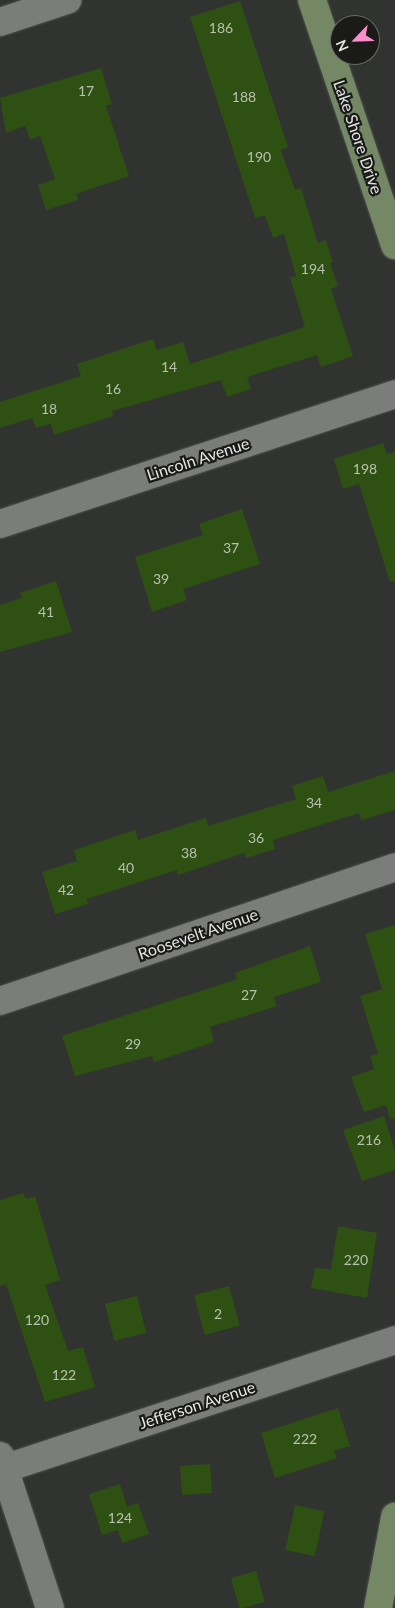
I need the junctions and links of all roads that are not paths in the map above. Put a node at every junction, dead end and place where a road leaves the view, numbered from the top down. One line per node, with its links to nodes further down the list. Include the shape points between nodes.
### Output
1 (67, 0): 3 (street)
2 (312, 0): 4 (street, Lake Shore Drive)
3 (0, 22)
4 (395, 245)
5 (395, 394): 6 (street, Lincoln Avenue)
6 (0, 524)
7 (395, 867): 8 (street, Roosevelt Avenue)
8 (0, 1001)
9 (395, 1340): 10 (street, Jefferson Avenue)
10 (1, 1464): 12 (street)
11 (395, 1518): 13 (street)
12 (50, 1608)
13 (378, 1608)

